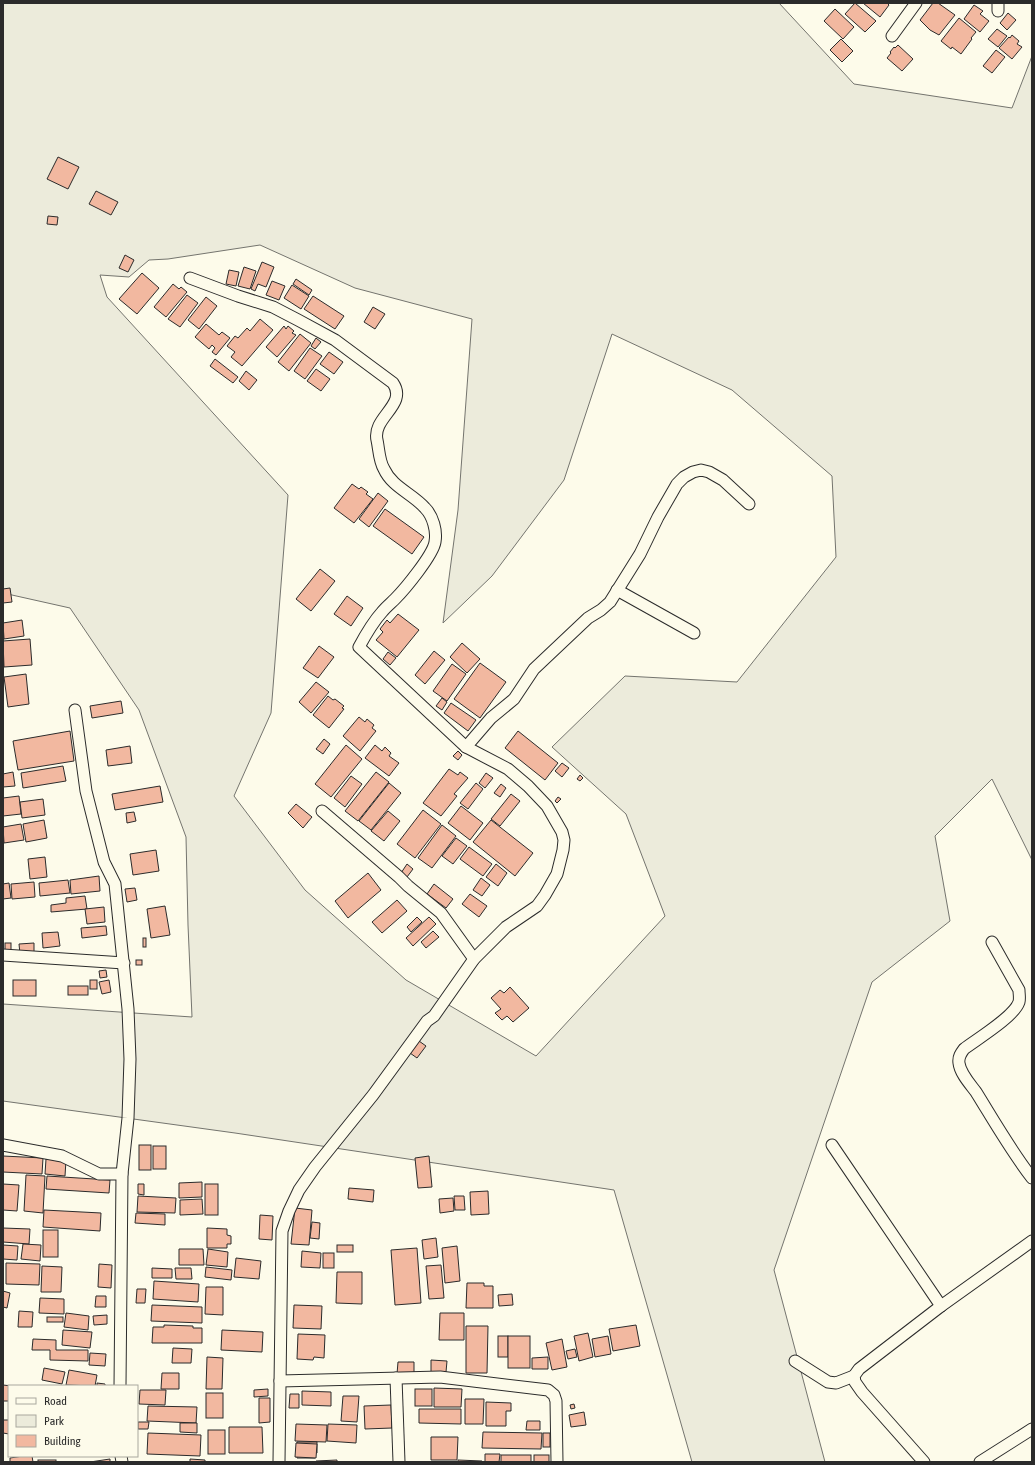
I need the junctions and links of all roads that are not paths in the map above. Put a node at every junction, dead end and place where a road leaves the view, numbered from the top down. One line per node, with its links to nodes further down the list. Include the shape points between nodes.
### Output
1 (916, 3): 2 (street)
2 (892, 36)
3 (190, 278): 8 (street, via 273,307 298,320 335,340 393,383 397,389 394,404 376,430 383,468 395,483 430,513 436,541 428,557 396,598 368,628 359,647)
4 (749, 504): 5 (street, via 723,480 709,472 693,472 677,484 640,554)
5 (617, 590): 6 (street); 8 (street, via 610,602 588,618 534,669 514,699 491,718)
6 (694, 634)
7 (76, 710): 13 (street, via 86,791 104,862 115,884)
8 (466, 747): 12 (street, via 508,769 528,786 547,806 564,840 557,874 537,906 506,927)
9 (322, 811): 12 (street, via 441,913)
10 (992, 942): 17 (street, via 1019,990 1018,1003 1007,1017 964,1049 959,1055 958,1062)
11 (3, 955): 13 (street)
12 (474, 959): 23 (street, via 434,1016 315,1167 299,1190 289,1211 282,1231)
13 (124, 963): 16 (street, via 130,1058 128,1118)
14 (3, 1145): 16 (street, via 62,1156 99,1174)
15 (832, 1145): 19 (street)
16 (122, 1174): 24 (street)
17 (1032, 1178)
18 (1032, 1241): 19 (street)
19 (941, 1306): 21 (street, via 859,1369)
20 (795, 1361): 21 (street, via 828,1382 836,1383)
21 (854, 1376): 29 (street, via 862,1392)
22 (396, 1378): 23 (street); 27 (street); 28 (street, via 440,1376 548,1390 556,1401)
23 (280, 1381): 26 (street)
24 (120, 1385)
25 (1032, 1429): 30 (street)
26 (279, 1462)
27 (399, 1462)
28 (557, 1462)
29 (924, 1462)
30 (980, 1462)

